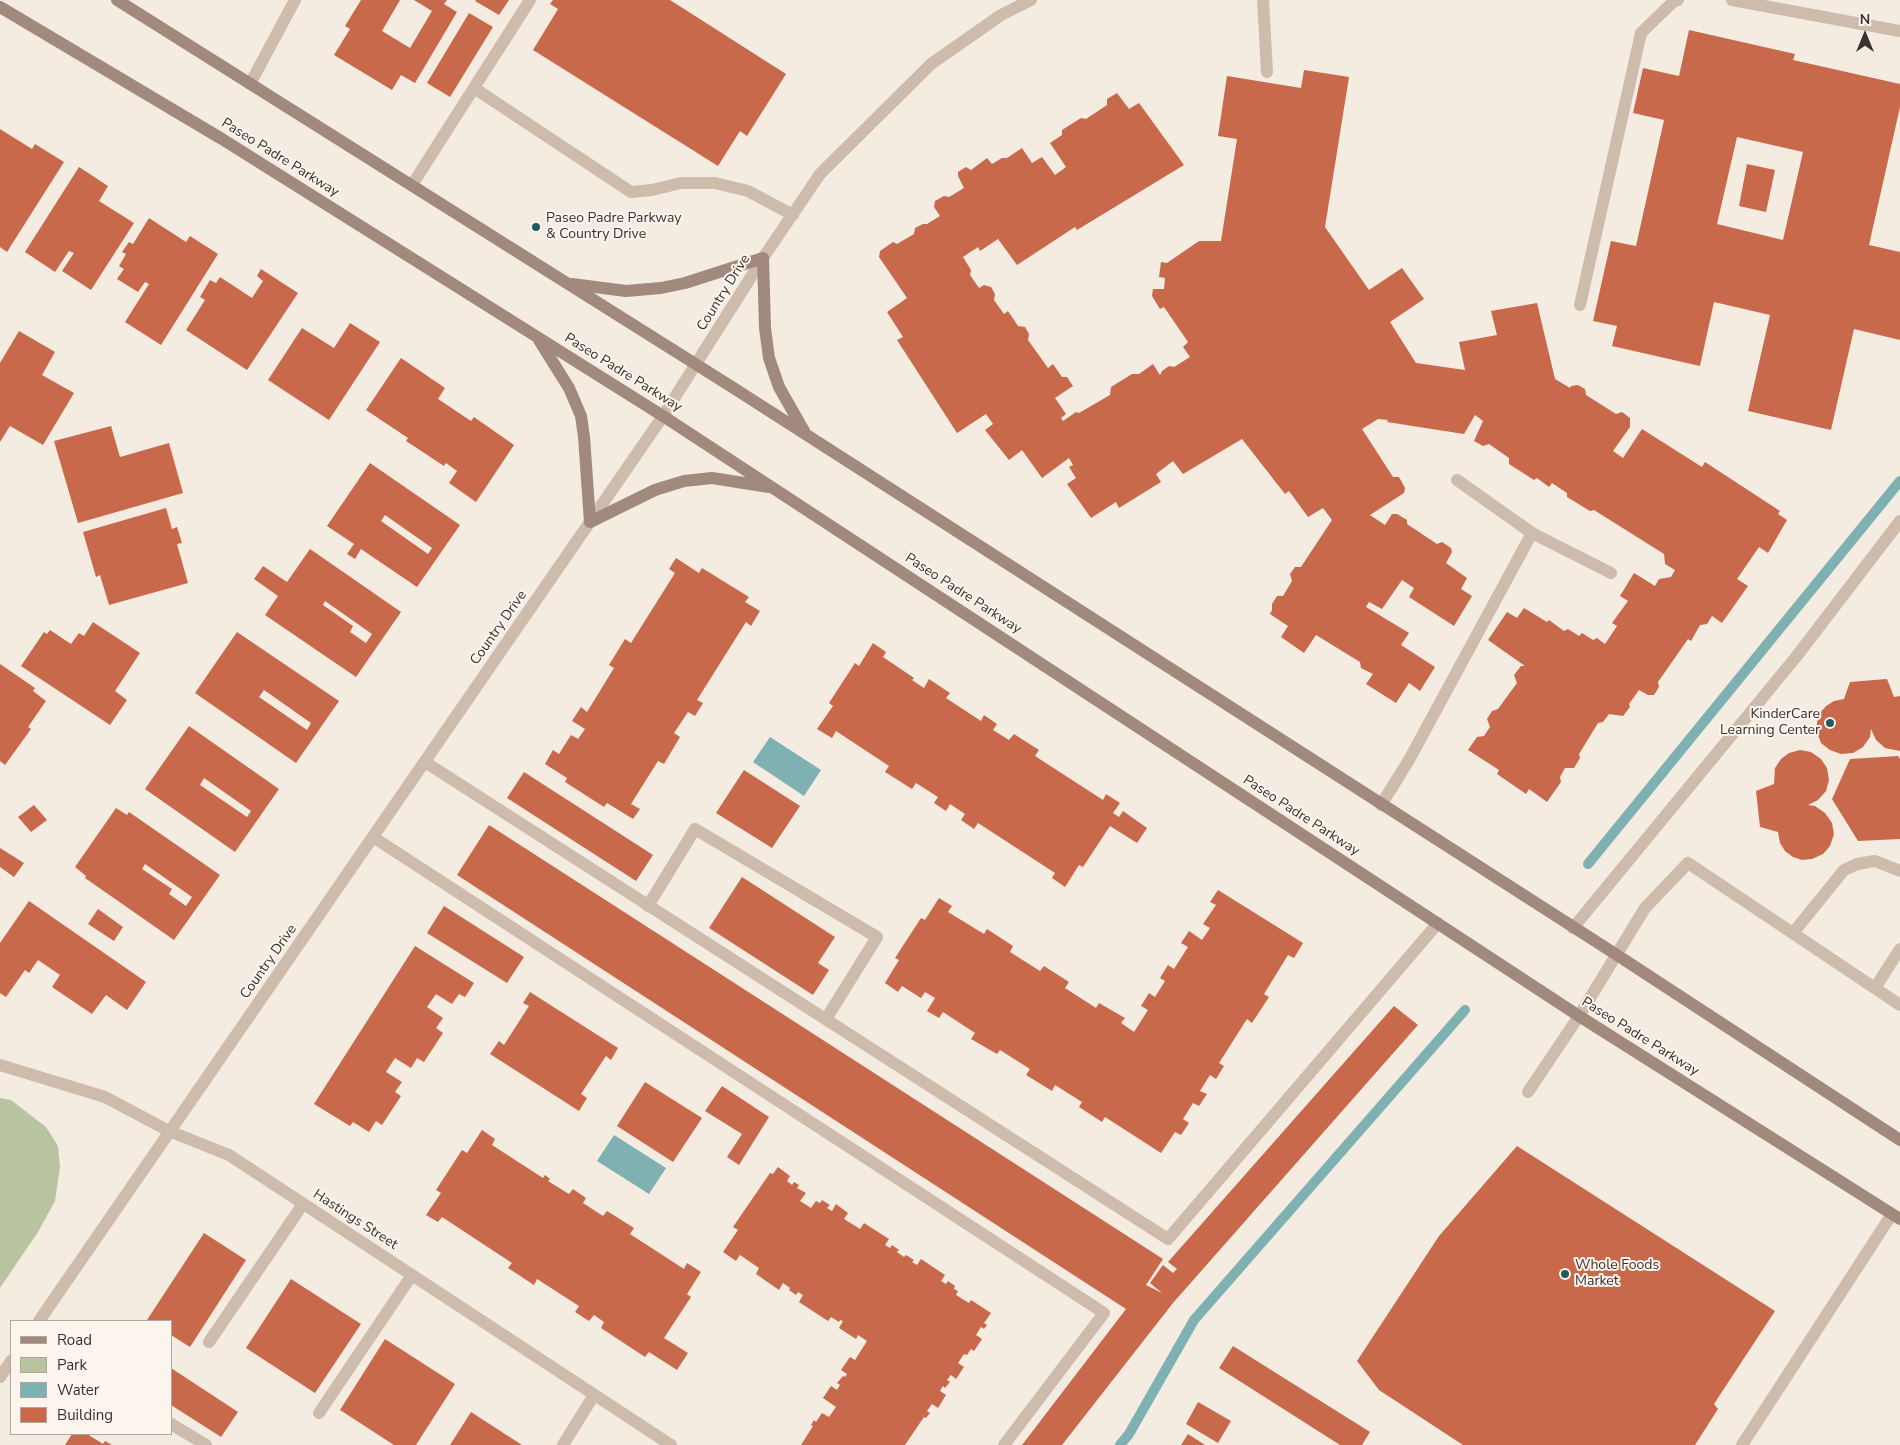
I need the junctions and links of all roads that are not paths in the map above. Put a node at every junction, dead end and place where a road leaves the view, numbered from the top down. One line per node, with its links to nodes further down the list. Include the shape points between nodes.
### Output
1 (117, 0): 11 (main road)
2 (295, 0): 11 (street)
3 (530, 0): 12 (street)
4 (1031, 0): 14 (street, Country Drive, via 1001,15 931,64 820,174)
5 (1263, 0): 10 (street)
6 (1678, 0): 17 (street, via 1641,34)
7 (1732, 0): 9 (street)
8 (0, 7): 18 (main road, Paseo Padre Parkway, via 222,139)
9 (1900, 31)
10 (1267, 72)
11 (250, 84): 13 (main road)
12 (474, 88): 13 (street); 14 (street, via 631,192 681,183 716,183 748,191)
13 (412, 185): 16 (main road)
14 (793, 215): 15 (street, Country Drive)
15 (763, 258): 16 (main road, via 662,288 626,291); 19 (street, Country Drive); 21 (main road, via 769,358 779,387)
16 (567, 283): 19 (main road)
17 (1580, 305)
18 (538, 338): 20 (main road, Paseo Padre Parkway); 25 (main road, via 569,388 581,416)
19 (697, 364): 20 (street, Country Drive); 21 (main road)
20 (663, 416): 23 (main road, Paseo Padre Parkway); 25 (street, Country Drive)
21 (806, 434): 29 (main road)
22 (1457, 480): 26 (street)
23 (772, 487): 25 (main road, via 712,478 684,481 654,490); 33 (main road, Paseo Padre Parkway)
24 (1900, 521): 34 (street, via 1796,658)
25 (590, 522): 28 (street, Country Drive)
26 (1532, 533): 27 (street); 29 (street, via 1409,760)
27 (1611, 573)
28 (425, 762): 30 (street, Country Drive); 32 (street)
29 (1381, 804): 34 (main road)
30 (373, 837): 44 (street, Country Drive); 59 (street, via 1104,1313)
31 (1900, 872): 35 (street, via 1875,861 1844,870)
32 (648, 906): 41 (street); 41 (street, via 695,829 877,937)
33 (1438, 923): 40 (main road, Paseo Padre Parkway); 41 (street, via 1168,1239)
34 (1573, 928): 37 (main road)
35 (1793, 933): 37 (street, via 1688,862 1645,908); 38 (street)
36 (1900, 949): 38 (street)
37 (1617, 956): 40 (street); 45 (main road)
38 (1875, 988): 39 (street)
39 (1900, 1005)
40 (1579, 1016): 43 (street); 47 (main road, Paseo Padre Parkway)
41 (826, 1019)
42 (0, 1066): 44 (street, Hastings Street, via 105,1097)
43 (1528, 1092)
44 (170, 1130): 46 (street, Hastings Street, via 229,1155); 49 (street, Country Drive)
45 (1900, 1140)
46 (303, 1204): 48 (street, Hastings Street); 50 (street)
47 (1896, 1217): 60 (street)
48 (412, 1275): 53 (street, Hastings Street); 54 (street)
49 (40, 1320)
50 (209, 1342)
51 (10, 1363): 52 (street)
52 (0, 1378)
53 (594, 1395): 57 (street); 58 (street, Hastings Street)
54 (319, 1413)
55 (172, 1425): 56 (street)
56 (206, 1445)
57 (563, 1445)
58 (671, 1445)
59 (1004, 1445)
60 (1742, 1445)

